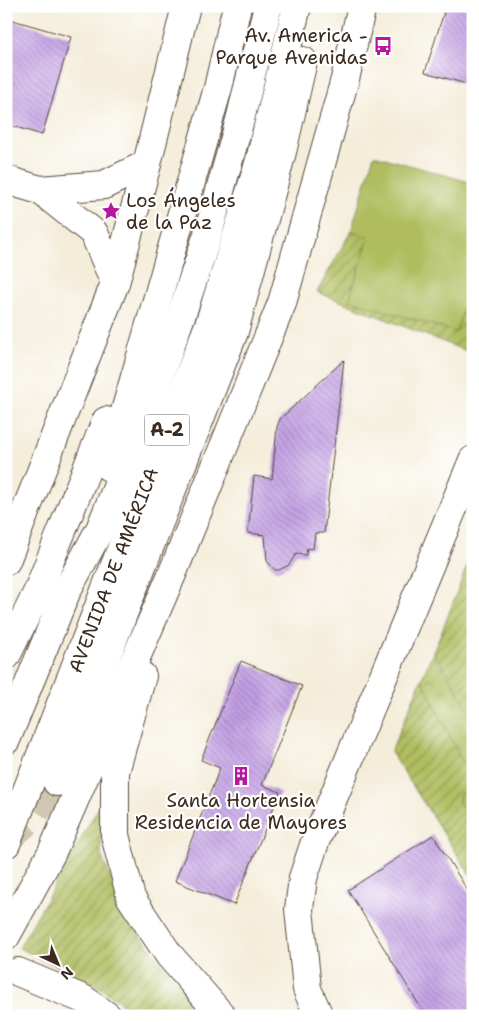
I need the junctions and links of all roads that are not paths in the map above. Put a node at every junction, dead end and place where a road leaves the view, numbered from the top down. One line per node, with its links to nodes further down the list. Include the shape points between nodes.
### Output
1 (186, 6): 7 (main road)
2 (237, 6): 11 (main road, via 218,88)
3 (268, 6): 17 (main road, AVENIDA DE AMÉRICA / A-2, via 207,237 180,316 100,529)
4 (297, 6): 21 (main road, AVENIDA DE AMÉRICA / A-2, via 260,160 210,322)
5 (315, 6): 20 (main road, via 282,152 234,332)
6 (362, 6): 16 (main road, via 345,79 282,303)
7 (147, 164): 9 (main road); 13 (main road)
8 (6, 180): 10 (main road)
9 (104, 185): 10 (main road); 12 (main road, via 120,195 125,214 118,226 107,233)
10 (40, 190): 12 (main road)
11 (177, 227): 17 (main road, via 107,474); 18 (main road, via 118,389 37,593)
12 (94, 233): 13 (main road)
13 (115, 283): 15 (main road)
14 (473, 460): 26 (main road, via 303,878 299,909 307,989)
15 (6, 561)
16 (173, 572): 22 (main road, via 52,852); 25 (main road, via 115,772 114,835 131,898 169,955)
17 (67, 590): 19 (main road, AVENIDA DE AMÉRICA / A-2)
18 (6, 656)
19 (6, 740)
20 (57, 782)
21 (6, 844)
22 (6, 936)
23 (18, 972): 24 (main road, via 83,999)
24 (107, 1016)
25 (222, 1016)
26 (319, 1016)

